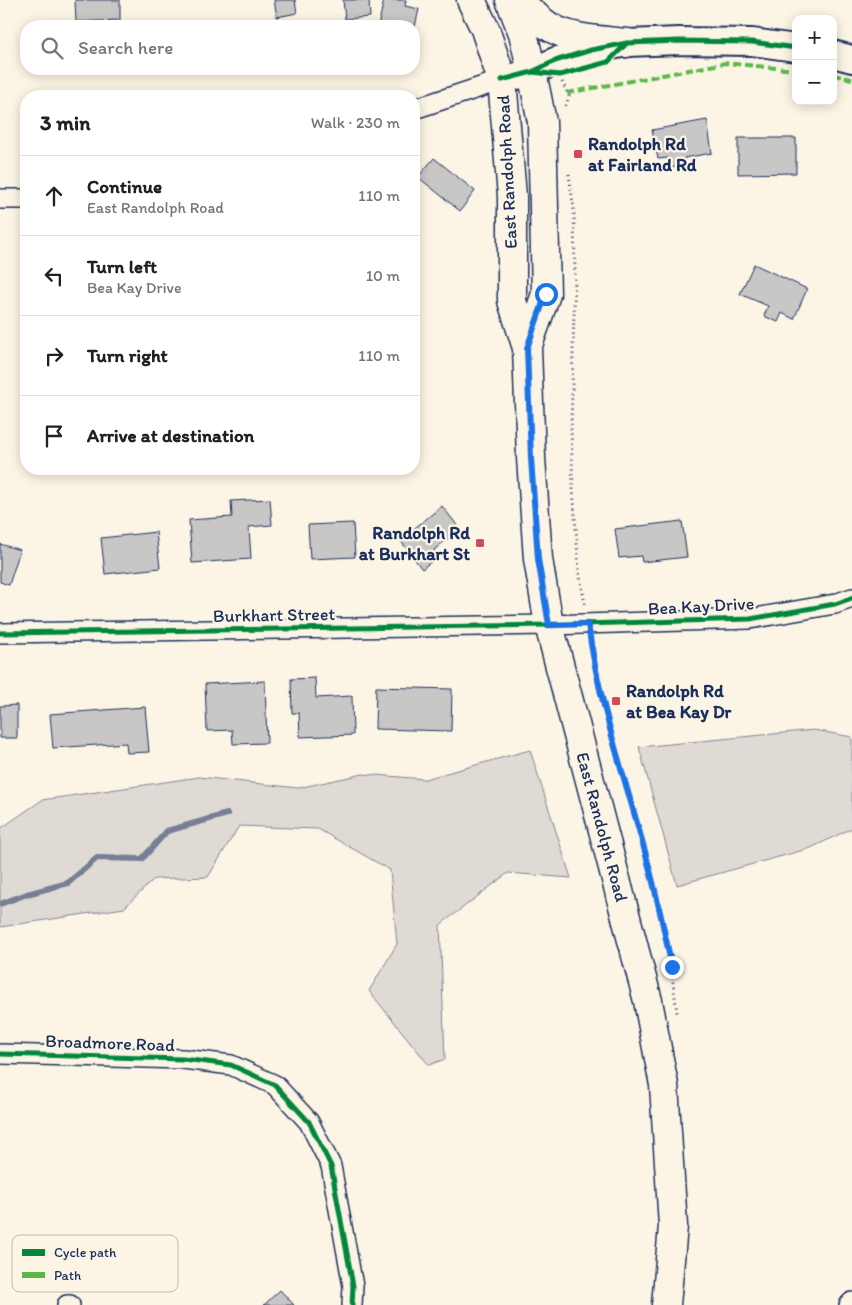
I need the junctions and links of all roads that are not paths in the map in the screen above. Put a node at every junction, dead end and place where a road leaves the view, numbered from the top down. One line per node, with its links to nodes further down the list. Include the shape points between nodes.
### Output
1 (471, 0): 9 (main road, East Randolph Road, via 485,29)
2 (510, 0): 8 (main road, East Randolph Road, via 523,33)
3 (516, 0): 4 (main road, via 551,28 564,34)
4 (627, 43): 5 (main road, via 752,42); 8 (main road, via 591,50); 8 (main road, via 608,62 560,75)
5 (792, 47)
6 (837, 55): 7 (main road)
7 (852, 59)
8 (532, 72): 9 (main road); 13 (main road, East Randolph Road, via 542,122 546,294)
9 (502, 80): 10 (street); 13 (main road, East Randolph Road, via 512,196 512,301)
10 (420, 107)
11 (0, 199): 12 (street)
12 (20, 199)
13 (527, 348): 15 (main road, East Randolph Road, via 538,559)
14 (852, 598): 15 (street, Bea Kay Drive, via 750,619)
15 (549, 625): 16 (street, Burkhart Street); 20 (main road, East Randolph Road, via 648,1001 664,1085 673,1226)
16 (0, 633)
17 (0, 1054): 19 (street, Broadmore Road, via 183,1059 231,1065 275,1085 309,1122 331,1166 353,1286)
18 (852, 1302): 21 (street)
19 (352, 1305)
20 (666, 1305)
21 (849, 1305)

